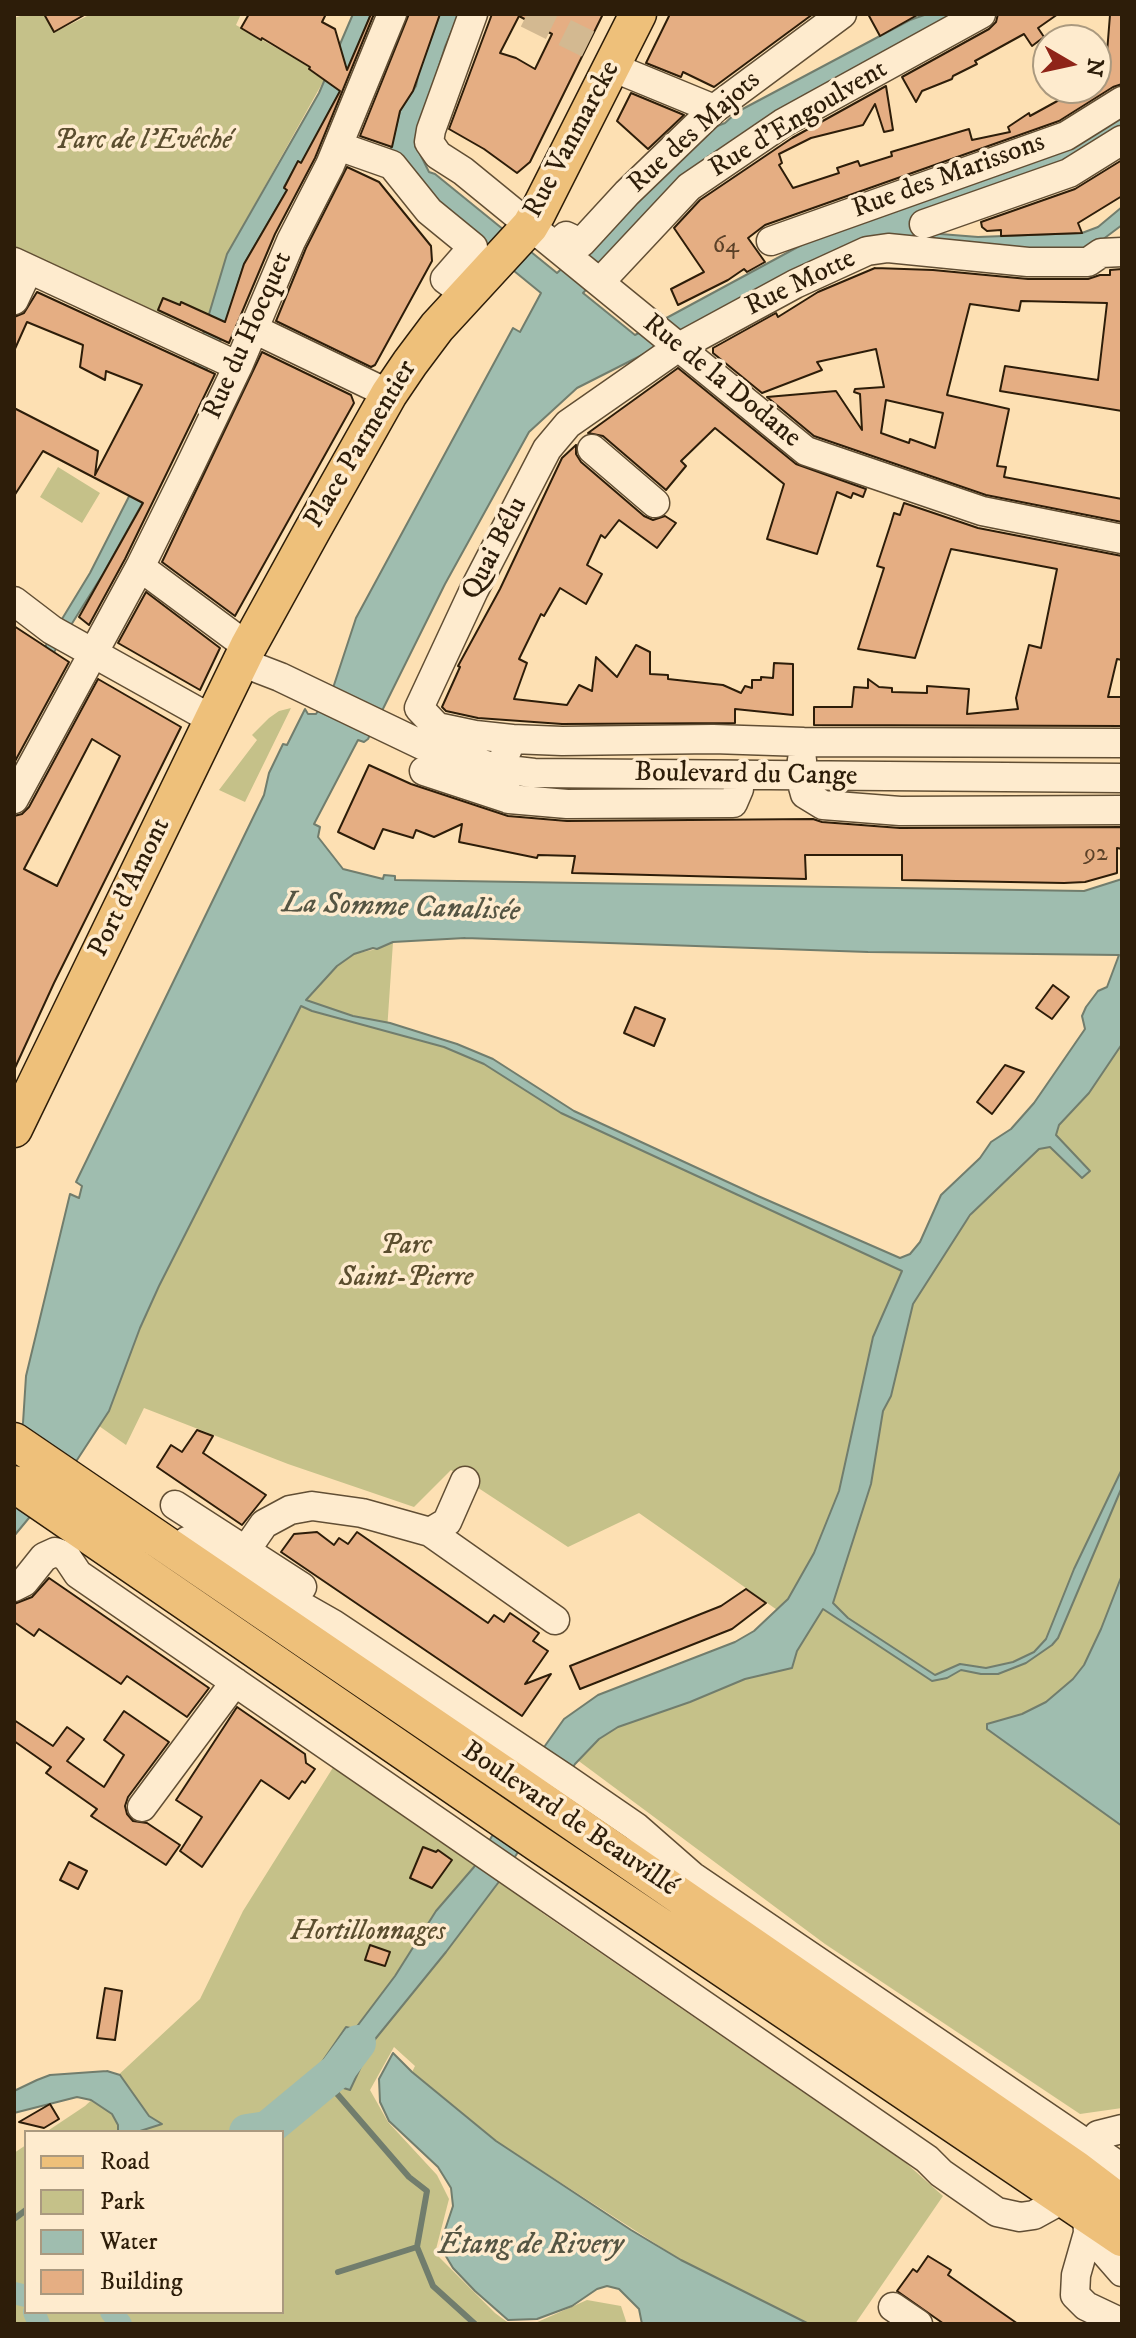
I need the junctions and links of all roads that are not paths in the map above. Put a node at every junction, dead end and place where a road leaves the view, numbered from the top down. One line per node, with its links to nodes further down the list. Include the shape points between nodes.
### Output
1 (392, 14): 10 (street, Rue du Hocquet)
2 (473, 14): 11 (street, via 431,130)
3 (638, 14): 6 (main road, Rue Vanmarcke)
4 (842, 14): 8 (street, Rue des Majots)
5 (981, 14): 18 (street, Rue d'Engoulvent, via 783,123 689,187)
6 (608, 57): 8 (street); 14 (main road, Rue Vanmarcke)
7 (1122, 101): 13 (street, Rue des Marissons, via 1066,136)
8 (714, 109): 14 (street, Rue des Majots, via 581,243 566,236)
9 (1122, 140): 13 (street, via 1069,173 932,221)
10 (338, 146): 12 (street); 21 (street, Rue du Hocquet)
11 (432, 160): 12 (street); 14 (street, Rue de la Dodane, via 463,171)
12 (392, 165): 19 (street, via 429,211 473,247 445,279)
13 (929, 183): 15 (street, Rue des Marissons)
14 (522, 236): 18 (street, Rue de la Dodane); 19 (main road, Place Parmentier)
15 (771, 241)
16 (1122, 252): 22 (street, Rue Motte, via 1101,253 1088,262 1028,262 888,248 867,251)
17 (21, 266): 20 (street); 23 (street)
18 (600, 282): 22 (street, Rue de la Dodane)
19 (465, 294): 24 (main road, Place Parmentier)
20 (14, 300)
21 (254, 329): 23 (street, Rue du Hocquet); 24 (street)
22 (677, 348): 25 (street, Quai Bélu); 27 (street, Rue de la Dodane, via 806,451 982,511)
23 (238, 366): 28 (street, Rue du Hocquet)
24 (389, 394): 31 (main road, Place Parmentier)
25 (580, 437): 26 (street); 33 (street, Quai Bélu, via 547,449 419,708 437,727)
26 (655, 503)
27 (1122, 539)
28 (140, 567): 30 (street, Rue du Hocquet); 31 (street)
29 (14, 601): 30 (street)
30 (92, 652): 32 (street); 41 (street, Rue du Hocquet)
31 (244, 655): 32 (main road, Port d'Amont); 36 (street, Boulevard du Cange, via 422,745)
32 (213, 720): 44 (main road, Port d'Amont)
33 (512, 739): 34 (street); 36 (street)
34 (804, 742): 35 (street); 39 (street)
35 (1122, 743)
36 (499, 769): 38 (street, Boulevard du Cange); 42 (street)
37 (424, 771): 42 (street)
38 (738, 776): 39 (street, Boulevard du Cange); 42 (street, via 733,803)
39 (800, 776): 40 (street, Boulevard du Cange); 43 (street, via 805,794 823,805 900,811)
40 (1122, 778)
41 (14, 799)
42 (509, 799)
43 (1122, 810)
44 (14, 1129)
45 (14, 1441): 52 (main road, Boulevard de Beauvillé, via 111,1507)
46 (465, 1481): 49 (street, via 447,1522)
47 (14, 1484): 51 (main road, Boulevard de Beauvillé)
48 (175, 1505): 50 (street)
49 (430, 1532): 50 (street, via 312,1506 264,1524); 54 (street)
50 (246, 1550): 52 (street, via 218,1545); 56 (street, via 464,1694)
51 (100, 1556): 52 (street, via 130,1538 168,1564); 53 (street, Boulevard de Beauvillé, via 78,1574 66,1556 55,1552); 55 (street, Boulevard de Beauvillé); 61 (main road, Boulevard de Beauvillé)
52 (197, 1556): 56 (street, via 333,1624); 57 (main road, Boulevard de Beauvillé)
53 (14, 1587)
54 (555, 1620)
55 (235, 1682): 58 (street); 61 (street, Boulevard de Beauvillé, via 997,2212 1034,2215 1054,2204)
56 (467, 1713): 57 (street); 61 (street, via 636,1827)
57 (470, 1752): 61 (main road, Boulevard de Beauvillé)
58 (142, 1807)
59 (1122, 2129): 61 (street, via 1098,2135)
60 (1122, 2168): 61 (street)
61 (1087, 2199): 62 (main road, Boulevard de Beauvillé); 63 (street); 65 (street, via 1075,2295)
62 (1122, 2204)
63 (1122, 2272)
64 (893, 2307): 66 (street)
65 (1122, 2323)
66 (918, 2324)

